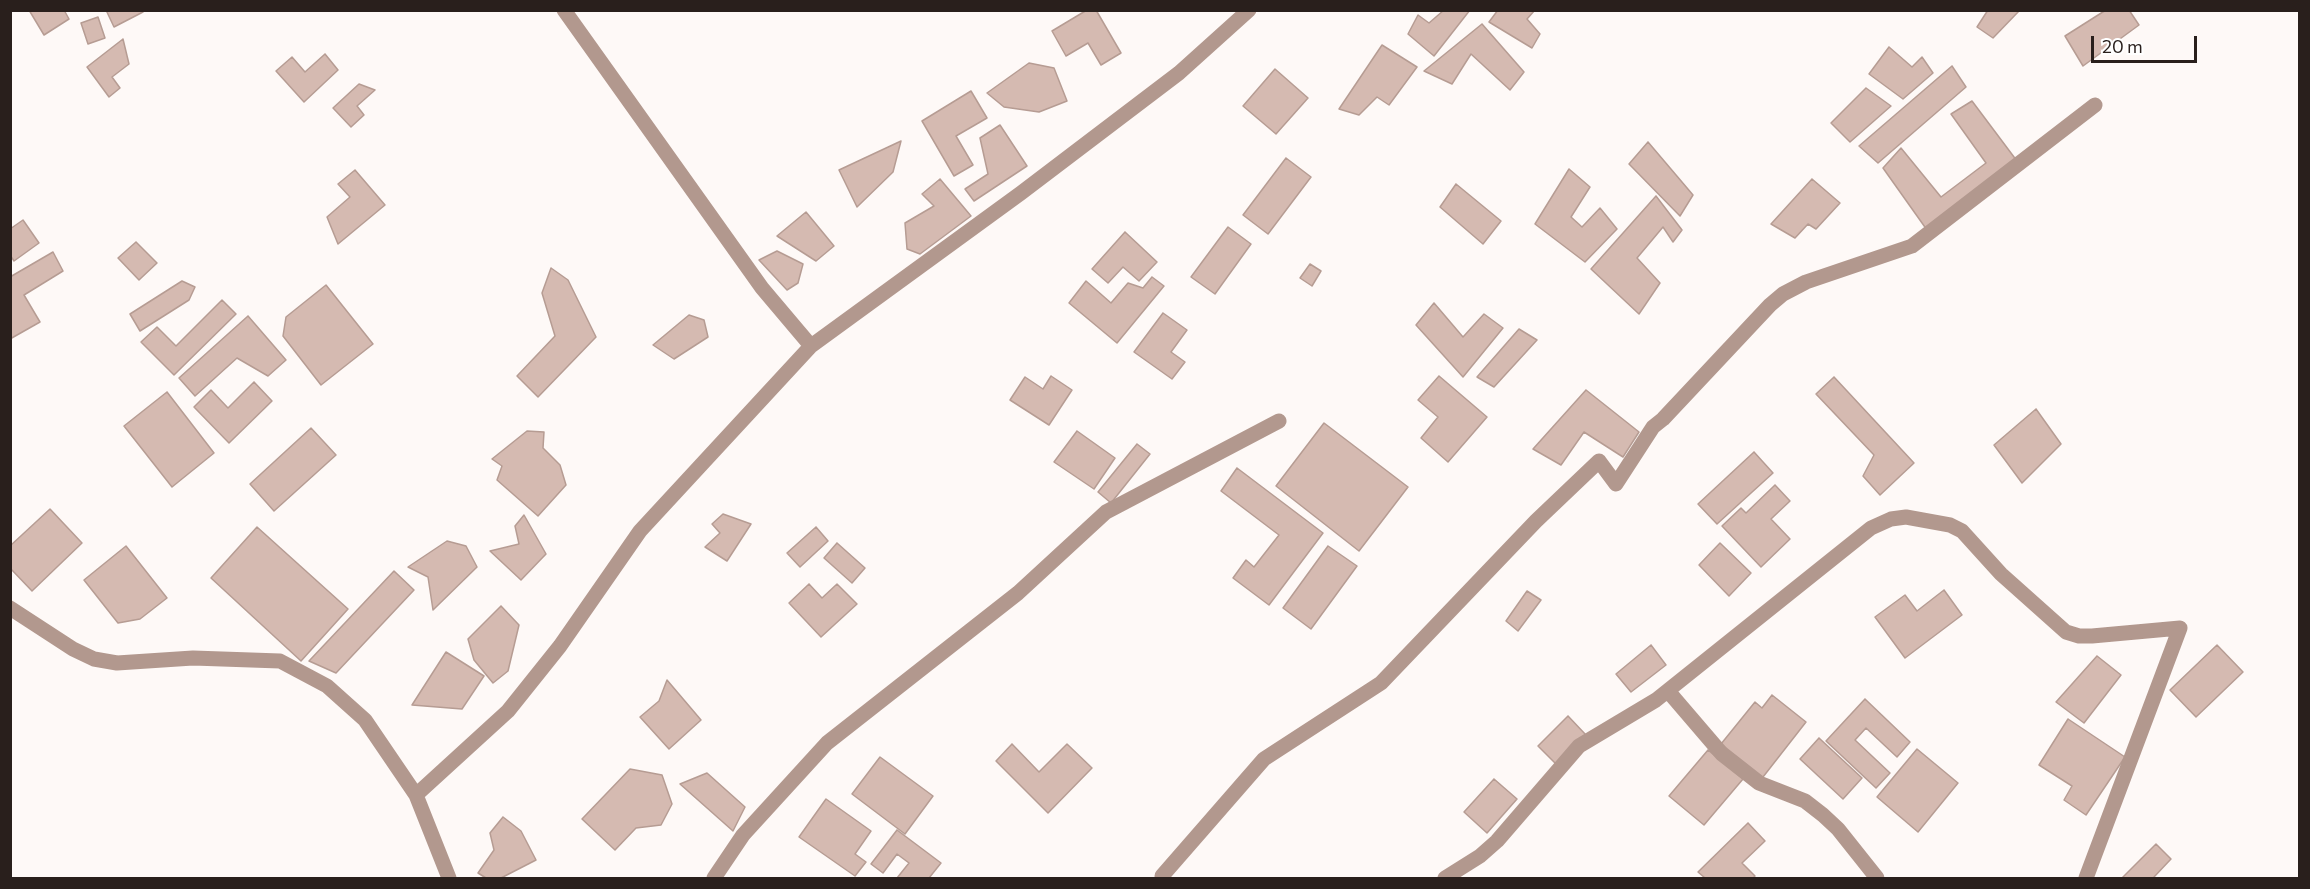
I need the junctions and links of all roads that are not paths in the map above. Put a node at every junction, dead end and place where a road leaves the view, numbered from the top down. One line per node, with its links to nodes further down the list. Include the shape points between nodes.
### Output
1 (564, 10): 4 (street, via 762,288)
2 (1249, 10): 4 (street, via 1179,73)
3 (2095, 105): 9 (street, via 1912,246 1806,282 1770,304 1653,427 1616,484 1599,461 1381,683 1264,759)
4 (811, 346): 8 (street, via 640,531 560,646 508,711)
5 (1279, 421): 11 (street, via 1106,512 1018,593 827,743 743,835)
6 (10, 608): 8 (street, via 94,659 117,663 193,658 280,661 327,686 365,720)
7 (1668, 692): 12 (street, via 1579,746 1497,841); 13 (street, via 1722,754 1759,783 1805,801 1823,815); 14 (street, via 1871,528 1906,517 1950,525 1962,531 2001,574 2066,632 2092,636 2180,628)
8 (416, 795): 10 (street)
9 (1163, 878)
10 (449, 879)
11 (714, 879)
12 (1445, 879)
13 (1877, 879)
14 (2086, 879)

